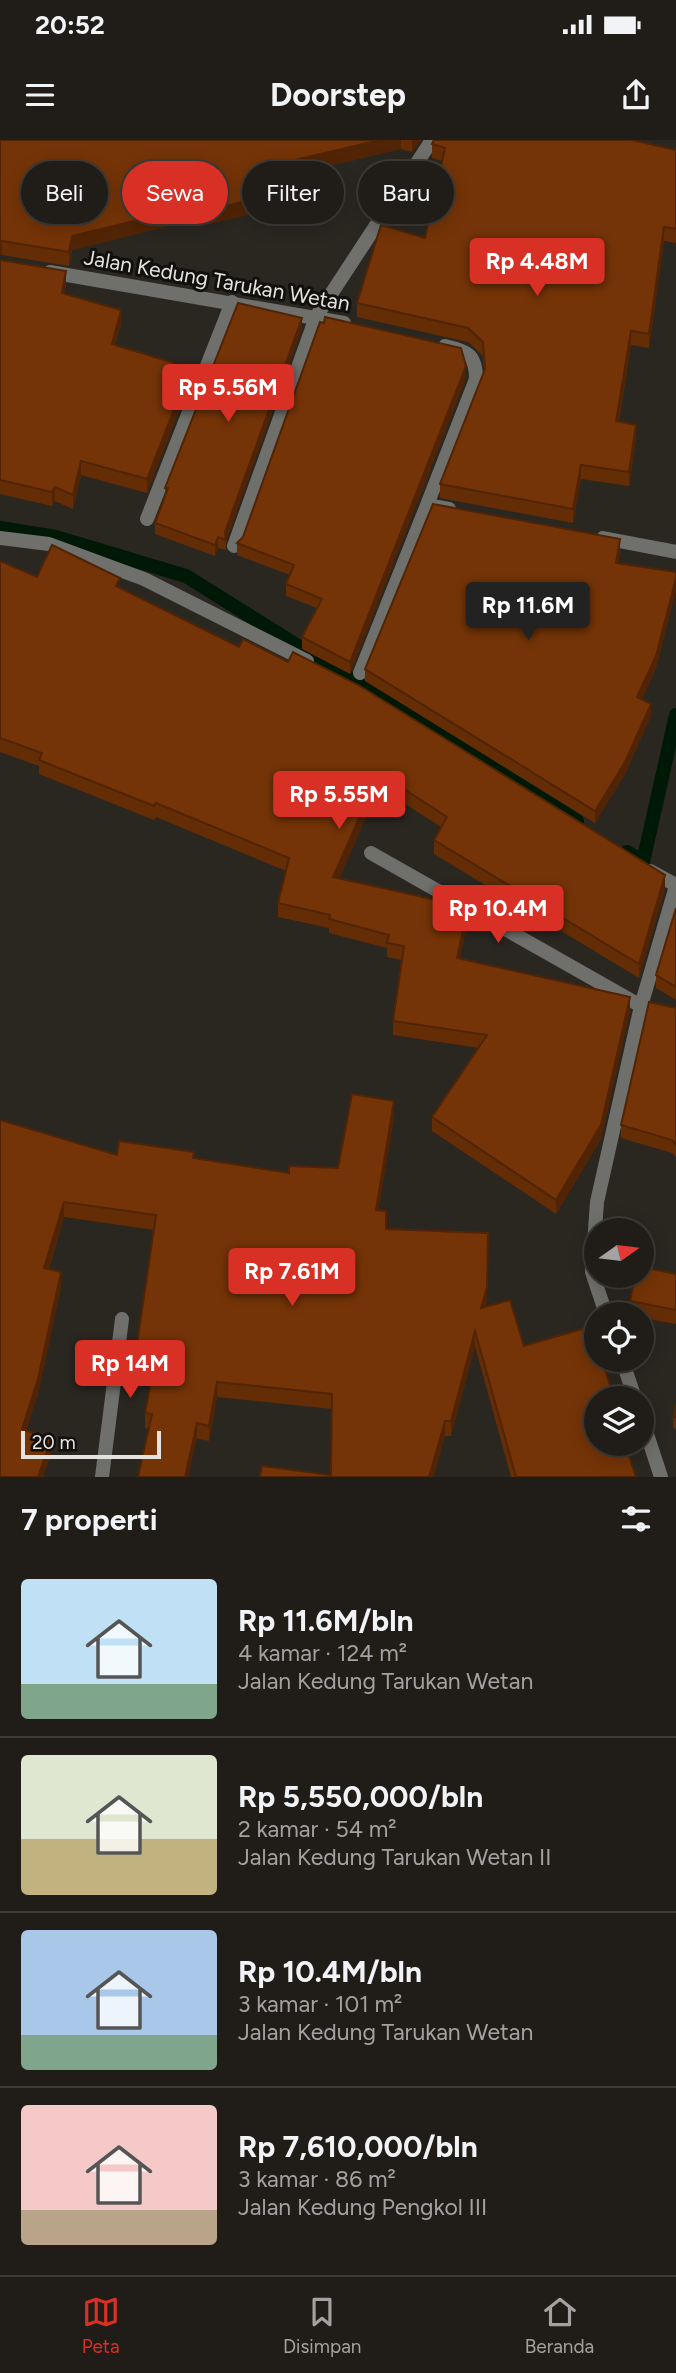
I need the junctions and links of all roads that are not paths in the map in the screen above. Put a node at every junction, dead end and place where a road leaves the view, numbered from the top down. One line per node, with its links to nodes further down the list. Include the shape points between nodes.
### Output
1 (432, 140): 4 (street)
2 (41, 271): 3 (street, Jalan Kedung Tarukan Wetan)
3 (232, 302): 4 (street, Jalan Kedung Tarukan Wetan); 9 (street)
4 (316, 317): 5 (street, Jalan Kedung Tarukan Wetan); 12 (street)
5 (357, 326)
6 (425, 341): 7 (street, via 466,351 476,366 476,379)
7 (427, 505): 8 (street); 15 (street)
8 (466, 512)
9 (148, 519)
10 (584, 534): 13 (street)
11 (0, 538): 14 (street, via 49,544 144,579)
12 (234, 546)
13 (676, 552)
14 (325, 671)
15 (353, 680)
16 (371, 853): 19 (street)
17 (635, 863): 18 (street)
18 (676, 886): 19 (street)
19 (641, 1006): 20 (street, via 597,1202 592,1272)
20 (602, 1302)
21 (122, 1319): 23 (street)
22 (654, 1456): 24 (street)
23 (102, 1477)
24 (661, 1477)

